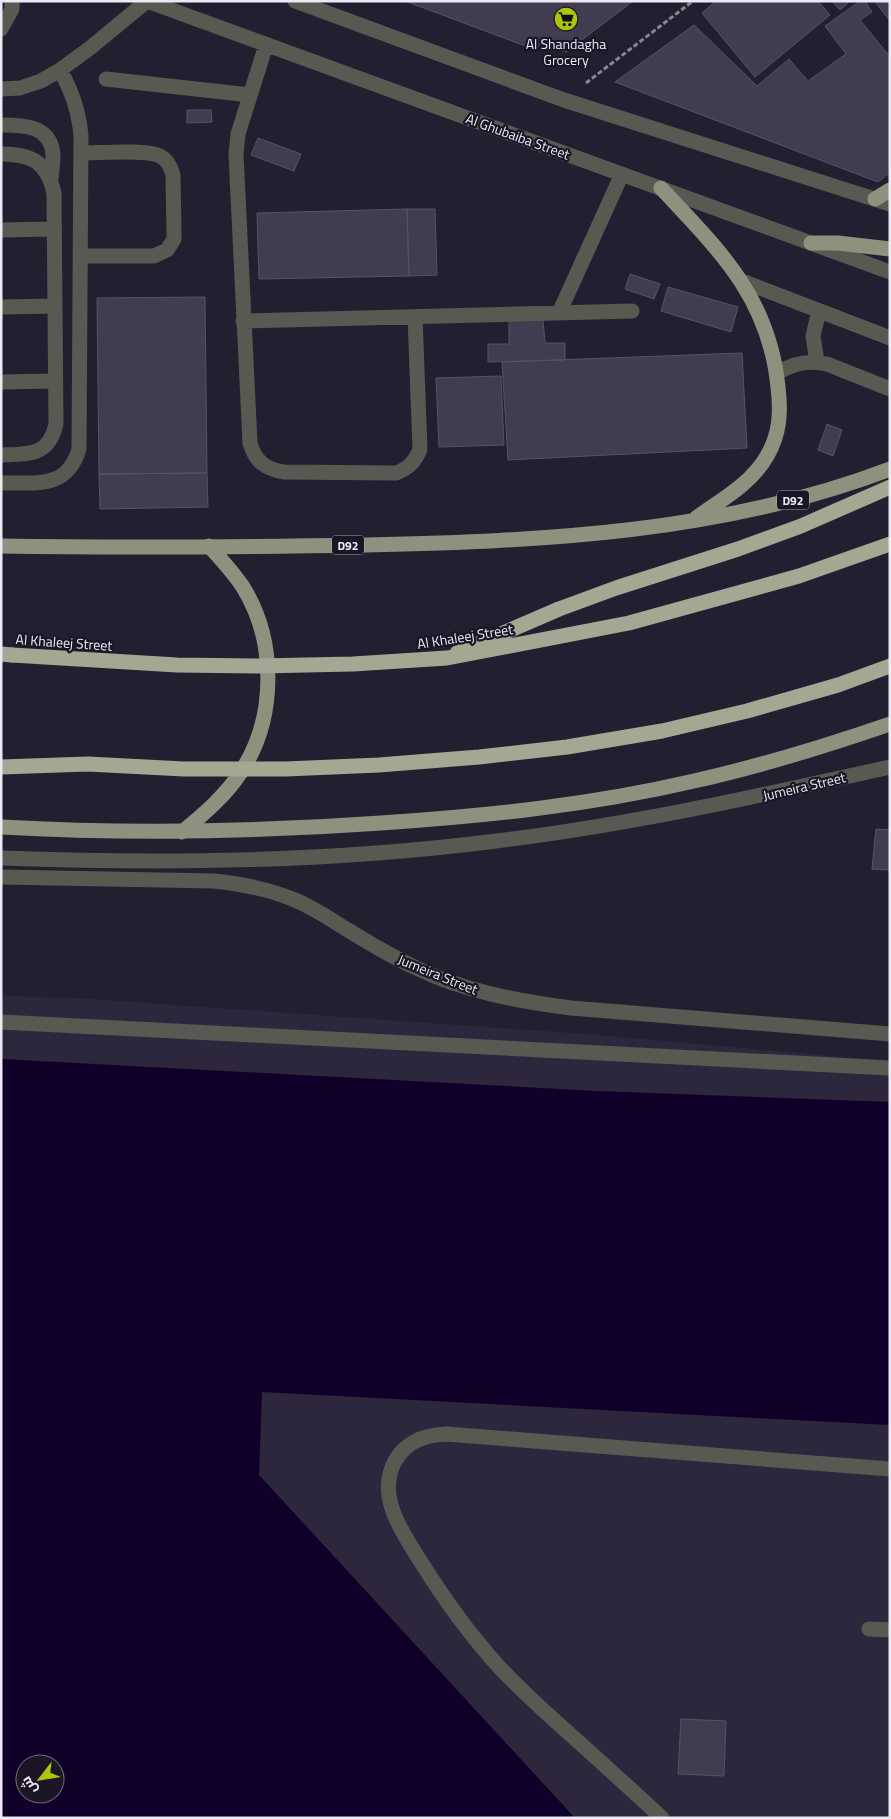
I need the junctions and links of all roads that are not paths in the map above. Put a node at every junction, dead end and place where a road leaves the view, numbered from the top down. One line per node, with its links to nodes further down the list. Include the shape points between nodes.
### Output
1 (12, 1): 4 (street, via 12,9)
2 (147, 1): 5 (street, Al Ghubaiba Street); 6 (street)
3 (295, 1): 17 (street, via 564,100)
4 (1, 29)
5 (266, 45): 9 (street); 13 (street, Al Ghubaiba Street)
6 (60, 70): 8 (street, via 20,88); 11 (street, via 75,102)
7 (106, 79): 9 (street)
8 (1, 89)
9 (250, 95): 31 (street, via 238,134 236,154)
10 (1, 125): 14 (street, via 28,125 45,135 53,154)
11 (81, 153): 22 (street); 22 (street, via 162,156 173,175 174,232 171,245 154,256)
12 (1, 154): 14 (street, via 21,155 36,161)
13 (622, 174): 15 (street, Al Ghubaiba Street); 29 (street)
14 (51, 179): 19 (street)
15 (661, 188): 20 (street, Al Ghubaiba Street); 24 (main road)
16 (890, 190): 17 (main road)
17 (883, 202)
18 (1, 230): 19 (street)
19 (53, 230): 25 (street)
20 (811, 243): 21 (main road, via 838,242); 23 (street, Al Ghubaiba Street)
21 (890, 249)
22 (80, 256): 40 (street, via 79,449 76,459 71,468 54,480)
23 (890, 272)
24 (742, 281): 28 (street); 34 (main road, via 764,326)
25 (54, 306): 26 (street); 35 (street)
26 (1, 307)
27 (632, 311): 29 (street)
28 (819, 311): 32 (street); 33 (street, via 813,336)
29 (559, 313): 30 (street)
30 (415, 317): 31 (street); 31 (street, via 420,449 416,460 396,473 284,472 258,461 250,443)
31 (243, 320)
32 (890, 338)
33 (816, 362): 34 (street, via 795,364); 37 (street)
34 (777, 373): 42 (main road, via 780,423 766,457 742,485)
35 (55, 381): 36 (street); 38 (street, via 56,424 49,442 34,453)
36 (1, 382)
37 (890, 389)
38 (1, 455)
39 (890, 469): 42 (main road, D92, via 799,499)
40 (1, 483)
41 (890, 487): 47 (highway, bridge, via 801,526 559,609)
42 (693, 520): 45 (main road, D92, via 584,536 512,541)
43 (890, 544): 47 (highway, Al Khaleej Street, bridge, via 799,576 629,623)
44 (1, 546): 45 (main road, D92)
45 (209, 546): 53 (main road, via 244,588 256,613 264,639 268,694 263,721 242,771 225,793)
46 (6, 655): 47 (highway, Al Khaleej Street, bridge, via 168,665 259,666)
47 (447, 658)
48 (890, 666): 50 (highway, bridge, via 838,685 737,713 662,731 557,748 379,765 286,769 184,769 88,764)
49 (890, 724): 53 (main road, via 773,762 694,782 553,807 483,816 308,828)
50 (1, 767)
51 (890, 767): 54 (street, Jumeira Street, via 720,805 496,841 259,860 140,862)
52 (1, 827): 53 (main road)
53 (182, 832)
54 (1, 858)
55 (1, 877): 57 (street, Jumeira Street, via 242,884 296,900 416,968 492,995 571,1008)
56 (1, 1022): 58 (street)
57 (890, 1034)
58 (890, 1068)
59 (890, 1469): 62 (street, via 446,1434 418,1439 397,1457 388,1483 392,1511 438,1590 500,1668)
60 (870, 1629): 61 (street)
61 (890, 1630)
62 (662, 1818)

